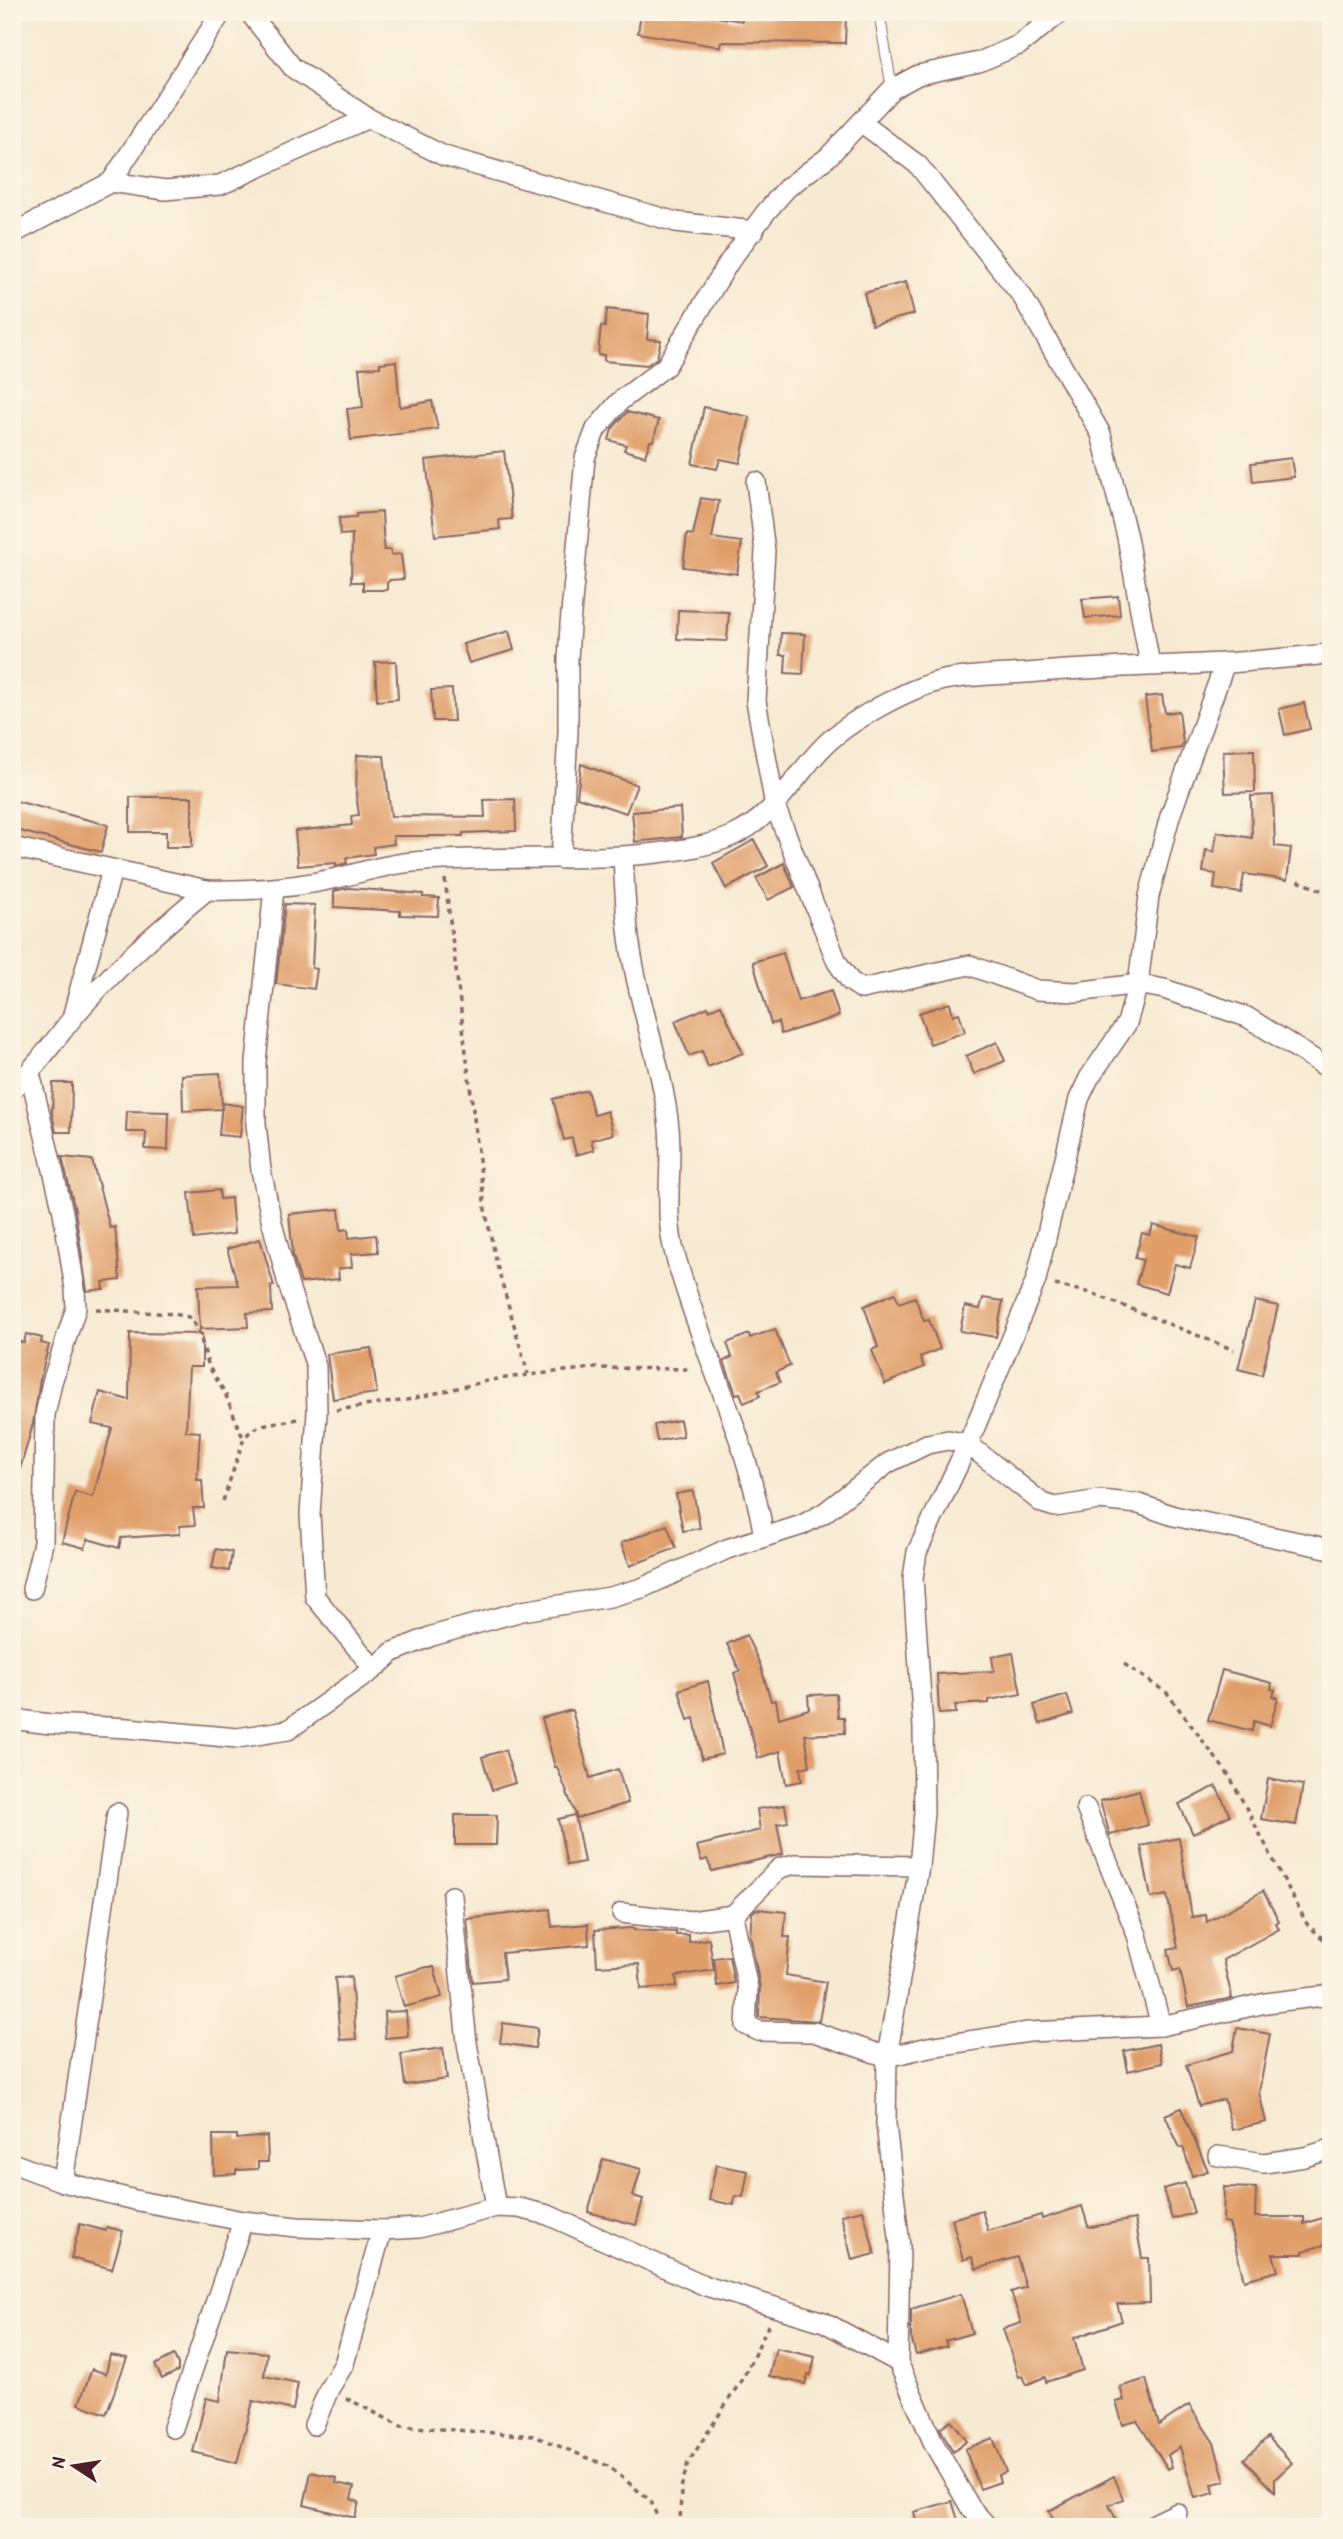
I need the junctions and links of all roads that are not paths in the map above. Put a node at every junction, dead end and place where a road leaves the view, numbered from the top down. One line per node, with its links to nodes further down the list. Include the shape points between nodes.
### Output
1 (222, 12): 8 (street)
2 (249, 12): 6 (street, via 293,68)
3 (879, 12): 5 (lane)
4 (1061, 12): 5 (street, via 1019,45 979,62 918,75)
5 (891, 89): 7 (street)
6 (368, 118): 8 (street, via 220,185 165,190); 9 (street, via 444,156 676,222)
7 (862, 122): 9 (street, via 788,188); 14 (street, via 918,165 1022,296 1101,434 1127,537)
8 (111, 182): 10 (street)
9 (754, 231): 18 (street, via 729,262 666,366 606,416 585,458 568,659)
10 (12, 234)
11 (756, 482): 15 (street, via 765,551 756,701)
12 (1331, 653): 13 (street)
13 (1225, 663): 14 (street); 22 (street, via 1170,816 1149,896)
14 (1150, 665): 15 (street, via 943,680 866,714 822,747)
15 (775, 806): 17 (street, via 731,837); 22 (street, via 837,962 862,989 969,965 1037,990 1076,992)
16 (12, 848): 19 (street)
17 (624, 857): 18 (street); 28 (street, via 625,915 669,1130 668,1208 674,1251 757,1494)
18 (561, 859): 20 (street, via 442,859 382,866)
19 (112, 870): 21 (street); 23 (street)
20 (274, 889): 21 (street); 31 (street, via 256,1062 256,1124 272,1223 316,1366 310,1514 314,1597)
21 (207, 890): 23 (street, via 124,963)
22 (1138, 984): 24 (street, via 1247,1017); 27 (street, via 1127,1023 1079,1099 1036,1280)
23 (72, 1019): 25 (street)
24 (1331, 1070)
25 (30, 1073): 26 (street); 30 (street, via 63,1212 76,1308 45,1415 43,1543)
26 (12, 1089)
27 (968, 1444): 28 (street, via 948,1440 926,1444 888,1463 824,1513); 29 (street, via 1042,1503 1055,1507 1099,1500 1139,1504 1174,1516); 35 (street, via 917,1552 913,1578 923,1728)
28 (764, 1537): 31 (street, via 642,1588 522,1611 432,1636 393,1652)
29 (1331, 1549)
30 (32, 1589)
31 (374, 1669): 32 (street, via 288,1730 237,1738)
32 (12, 1718)
33 (1086, 1808): 40 (street, via 1137,1935)
34 (117, 1813): 45 (street)
35 (919, 1866): 38 (street, via 795,1864 780,1868); 41 (street)
36 (452, 1896): 46 (street, via 467,2043)
37 (622, 1913): 38 (street, via 691,1921)
38 (733, 1915): 41 (street, via 748,1989 746,2025 759,2031 814,2032)
39 (1331, 1995): 40 (street, via 1266,2003)
40 (1161, 2026): 41 (street, via 1029,2032)
41 (887, 2057): 49 (street, via 886,2124 900,2246)
42 (1331, 2149): 43 (street, via 1264,2163)
43 (1218, 2155)
44 (12, 2163): 45 (street)
45 (63, 2182): 47 (street)
46 (496, 2207): 48 (street, via 419,2228); 49 (street, via 548,2215 706,2286 824,2322)
47 (243, 2221): 48 (street); 51 (street)
48 (382, 2231): 50 (street, via 344,2364)
49 (898, 2362): 53 (street, via 934,2444 970,2507)
50 (314, 2425)
51 (173, 2428)
52 (1177, 2513): 54 (street)
53 (988, 2527)
54 (1147, 2527)

